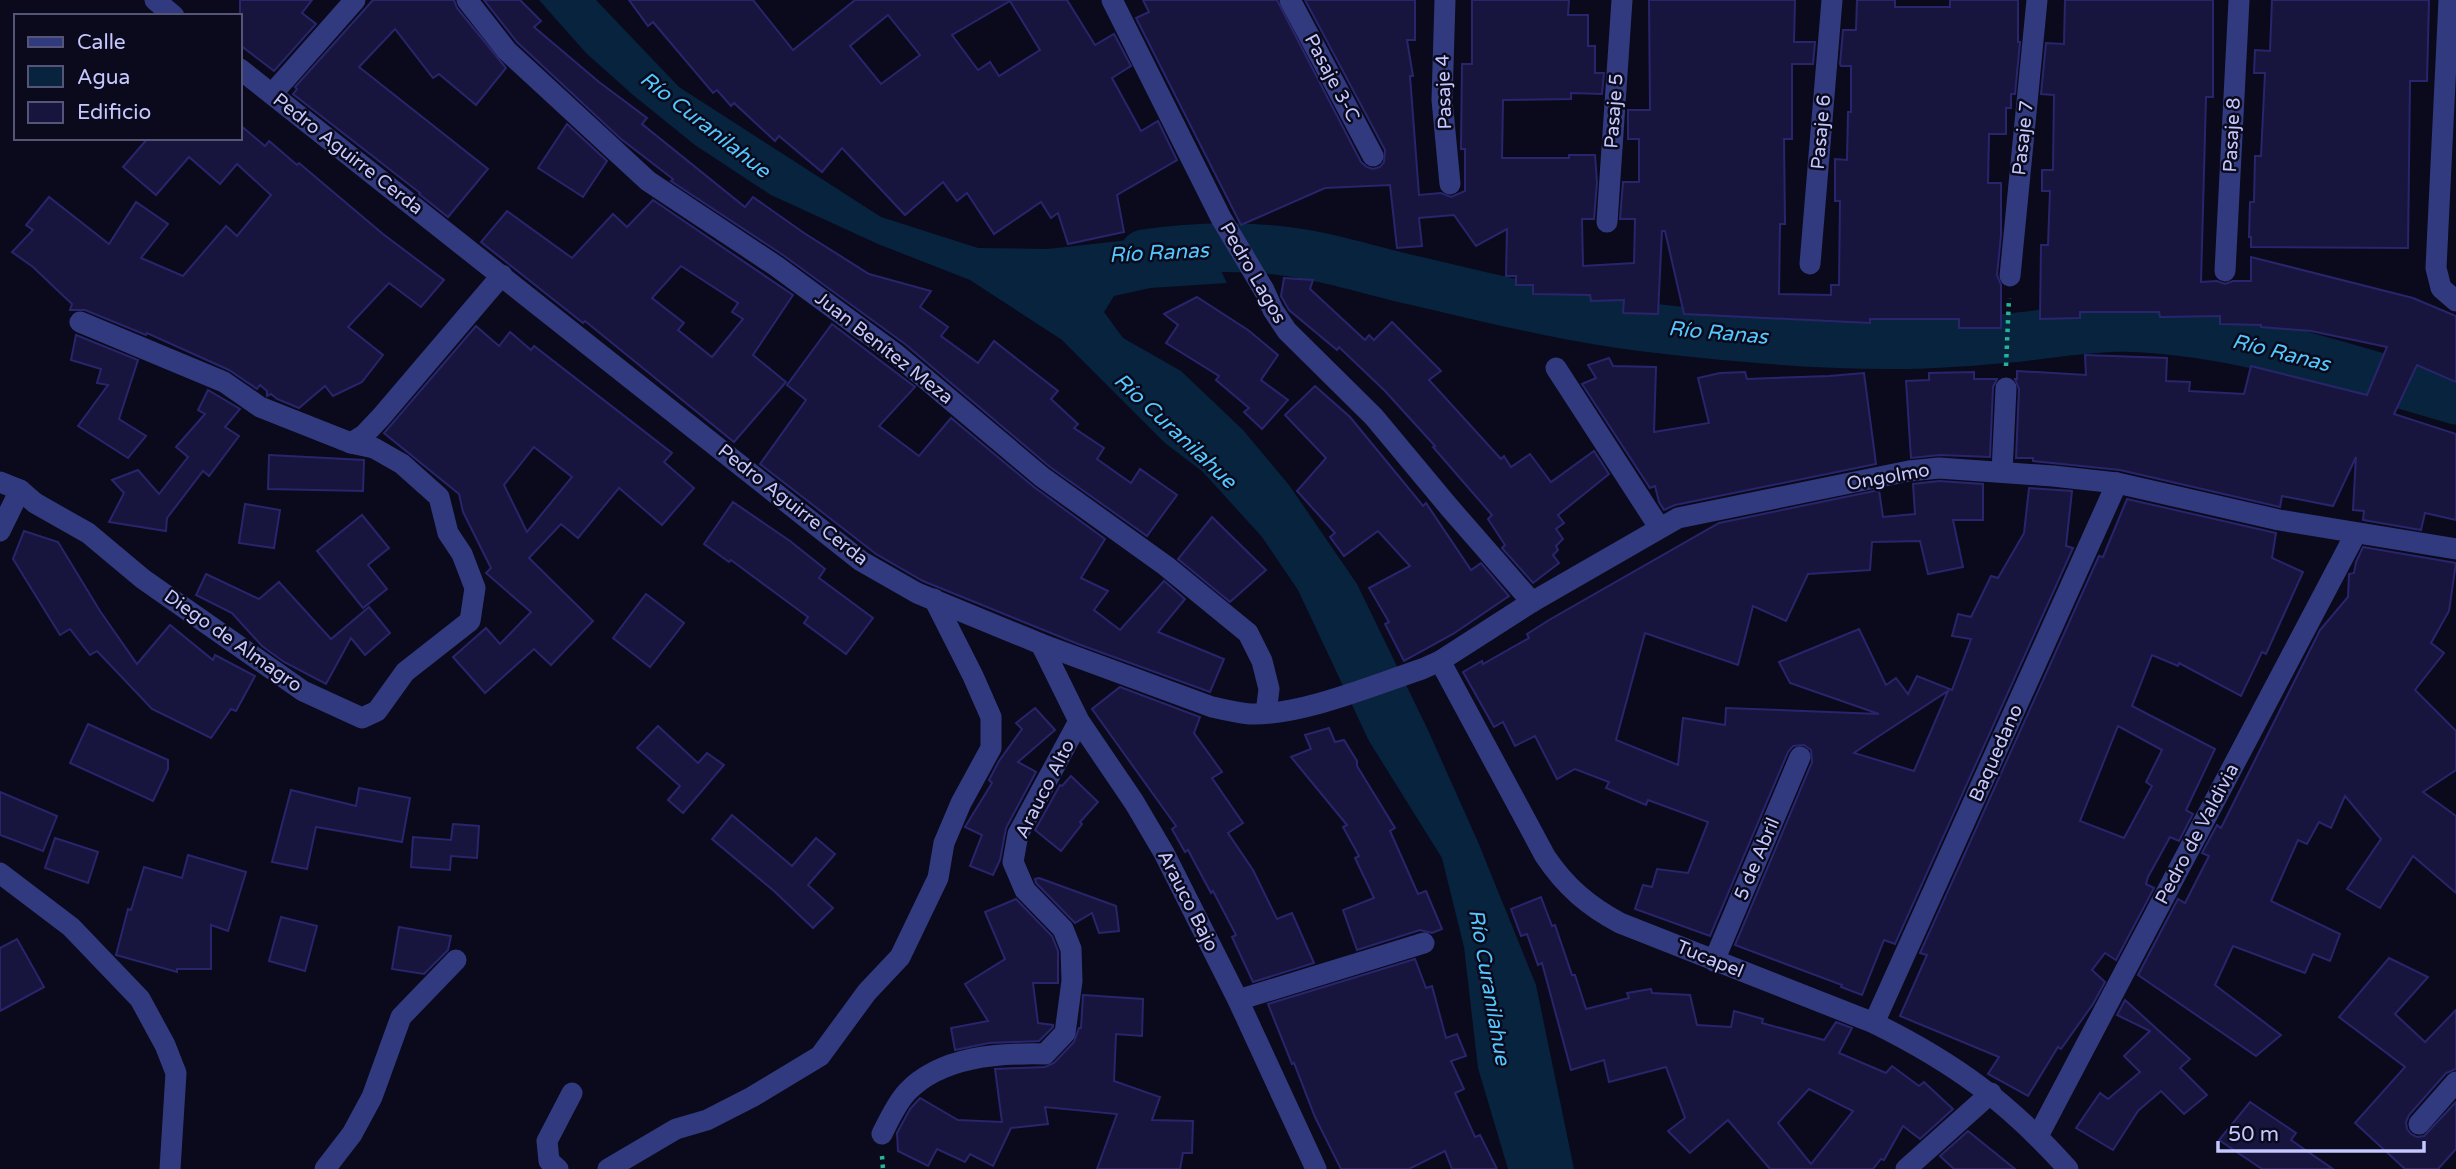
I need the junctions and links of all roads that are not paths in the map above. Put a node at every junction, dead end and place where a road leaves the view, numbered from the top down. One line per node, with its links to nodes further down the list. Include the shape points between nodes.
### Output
1 (155, 0): 12 (street)
2 (355, 0): 14 (street)
3 (467, 0): 39 (street, Juan Benítez Meza, via 507,51 648,181 776,266 897,355 1042,477 1166,566 1248,633 1269,689)
4 (1112, 0): 36 (street, Pedro Lagos, via 1221,218 1287,331 1374,417)
5 (1290, 0): 15 (street, Pasaje 3-C)
6 (1445, 0): 16 (street, Pasaje 4, via 1442,100)
7 (1622, 0): 17 (street, Pasaje 5)
8 (1832, 0): 18 (street, Pasaje 6)
9 (2037, 0): 22 (street, Pasaje 7)
10 (2239, 0): 20 (street, Pasaje 8)
11 (2449, 0): 19 (street)
12 (172, 14)
13 (242, 71): 14 (street, Pedro Aguirre Cerda)
14 (272, 94): 21 (street, Pedro Aguirre Cerda)
15 (1373, 156)
16 (1450, 184)
17 (1607, 222)
18 (1810, 264)
19 (2446, 267): 23 (street, via 2441,288)
20 (2225, 271)
21 (502, 275): 27 (street, via 381,417); 35 (street, Pedro Aguirre Cerda, via 861,561)
22 (2010, 276)
23 (2456, 301)
24 (80, 322): 27 (street, Diego de Almagro, via 224,382 260,407)
25 (1556, 368): 31 (street)
26 (2006, 388): 28 (street)
27 (351, 443): 30 (street, Diego de Almagro, via 393,457 439,497 448,533 475,588 470,621 405,672 376,711 362,718 303,691 143,579 88,533)
28 (2002, 472): 29 (street, Ongolmo); 31 (street, Ongolmo, via 1909,471 1689,515)
29 (2117, 483): 33 (street, Ongolmo); 47 (street, Baquedano)
30 (10, 486): 32 (street)
31 (1658, 527): 36 (street, Ongolmo)
32 (0, 531)
33 (2356, 533): 34 (street, Ongolmo); 53 (street, Pedro de Valdivia)
34 (2456, 549)
35 (934, 599): 37 (street, Pedro Aguirre Cerda); 57 (street, via 991,717 991,748 961,803 944,843 938,878 900,957 867,992 820,1056 752,1097 676,1129)
36 (1532, 602): 38 (street, Ongolmo)
37 (1041, 643): 39 (street, Pedro Aguirre Cerda, via 1213,707); 40 (street, Arauco Bajo)
38 (1431, 665): 39 (street, Pedro Aguirre Cerda, via 1304,706); 45 (street, Tucapel, via 1527,825 1577,896 1609,917)
39 (1266, 713)
40 (1079, 721): 46 (street, Arauco Bajo, via 1164,853); 52 (street, Arauco Alto, via 1017,834 1013,862 1025,890 1063,929 1071,949 1073,981 1065,1033 1045,1054 979,1058 935,1071 907,1092)
41 (1800, 757): 45 (street, 5 de Abril)
42 (0, 873): 54 (street, via 71,927 140,999 176,1073)
43 (1424, 943): 46 (street)
44 (456, 960): 55 (street, via 401,1017 372,1097)
45 (1714, 961): 47 (street, Tucapel)
46 (1238, 1000): 58 (street, Arauco Bajo)
47 (1874, 1023): 50 (street, Tucapel)
48 (2456, 1082): 51 (street)
49 (572, 1093): 56 (street, via 547,1141 549,1161)
50 (1991, 1093): 53 (street, Tucapel); 59 (street)
51 (2419, 1124)
52 (882, 1134)
53 (2038, 1136): 60 (street, Tucapel)
54 (170, 1169)
55 (325, 1169)
56 (558, 1169)
57 (608, 1169)
58 (1316, 1169)
59 (1906, 1169)
60 (2068, 1169)

